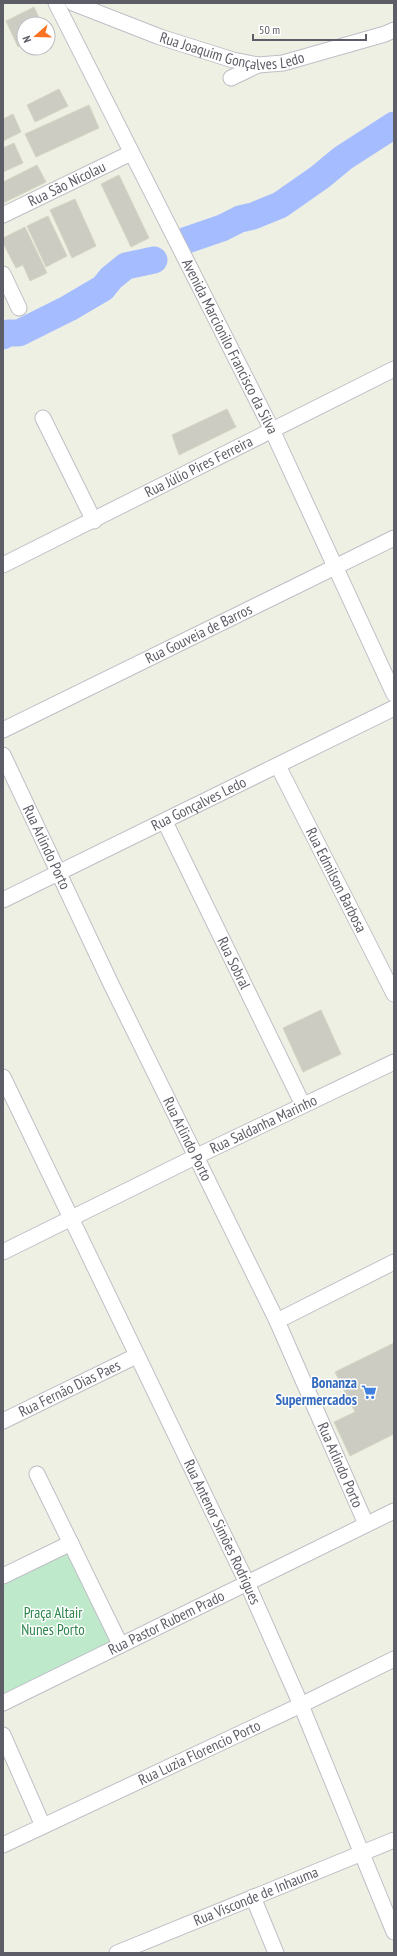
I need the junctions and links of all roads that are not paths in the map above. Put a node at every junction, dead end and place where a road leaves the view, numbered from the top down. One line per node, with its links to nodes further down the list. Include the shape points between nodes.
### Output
1 (56, 3): 6 (street, Avenida Marcionilo Francisco da Silva)
2 (73, 3): 4 (street, Rua Joaquim Gonçalves Ledo, via 160,37 233,60)
3 (394, 30): 4 (street, Rua Joaquim Gonçalves Ledo, via 283,63)
4 (258, 65): 5 (street)
5 (231, 78)
6 (131, 153): 7 (street, Rua São Nicolau); 12 (street, Avenida Marcionilo Francisco da Silva)
7 (3, 215)
8 (3, 274): 9 (street)
9 (19, 308)
10 (394, 369): 12 (street, Rua Júlio Pires Ferreira)
11 (43, 418): 13 (street)
12 (272, 430): 13 (street, Rua Júlio Pires Ferreira); 16 (street, Avenida Marcionilo Francisco da Silva)
13 (94, 521): 15 (street, Rua Júlio Pires Ferreira)
14 (394, 538): 16 (street, Rua Gouveia de Barros)
15 (3, 565)
16 (334, 568): 17 (street, Avenida Marcionilo Francisco da Silva); 19 (street, Rua Gouveia de Barros)
17 (394, 694)
18 (394, 708): 21 (street, Rua Gonçalves Ledo)
19 (3, 730)
20 (3, 755): 23 (street, Rua Arlindo Porto)
21 (278, 766): 22 (street, Rua Gonçalves Ledo); 25 (street, Rua Edmilson Barbosa)
22 (165, 822): 23 (street, Rua Gonçalves Ledo); 28 (street, Rua Sobral)
23 (59, 873): 24 (street, Rua Gonçalves Ledo); 29 (street, Rua Arlindo Porto)
24 (3, 900)
25 (394, 994)
26 (394, 1062): 28 (street, Rua Saldanha Marinho)
27 (3, 1077): 30 (street, Rua Antenor Simões Rodrigues)
28 (303, 1105): 29 (street, Rua Saldanha Marinho)
29 (195, 1157): 30 (street, Rua Saldanha Marinho); 33 (street, Rua Arlindo Porto)
30 (72, 1217): 31 (street, Rua Saldanha Marinho); 34 (street, Rua Antenor Simões Rodrigues)
31 (3, 1252)
32 (394, 1262): 33 (street)
33 (277, 1321): 38 (street, Rua Arlindo Porto)
34 (136, 1356): 35 (street, Rua Fernão Dias Paes); 41 (street, Rua Antenor Simões Rodrigues)
35 (3, 1421)
36 (36, 1474): 39 (street)
37 (394, 1511): 38 (street, Rua Pastor Rubem Prado)
38 (366, 1524): 41 (street, Rua Pastor Rubem Prado)
39 (71, 1543): 40 (street); 42 (street)
40 (3, 1576)
41 (247, 1583): 42 (street, Rua Pastor Rubem Prado); 45 (street, Rua Antenor Simões Rodrigues)
42 (120, 1644): 44 (street, Rua Pastor Rubem Prado)
43 (394, 1659): 45 (street, Rua Luzia Florencio Porto)
44 (3, 1703)
45 (301, 1705): 47 (street, Rua Luzia Florencio Porto); 50 (street, Rua Antenor Simões Rodrigues)
46 (3, 1735): 47 (street)
47 (43, 1826): 49 (street, Rua Luzia Florencio Porto)
48 (394, 1840): 50 (street, Rua Visconde de Inhauma)
49 (3, 1845)
50 (361, 1853): 51 (street, Rua Visconde de Inhauma); 52 (street, Rua Antenor Simões Rodrigues)
51 (253, 1897): 53 (street, Rua Visconde de Inhauma); 55 (street)
52 (394, 1932)
53 (150, 1947): 54 (street, Rua Visconde de Inhauma)
54 (117, 1953)
55 (276, 1953)

